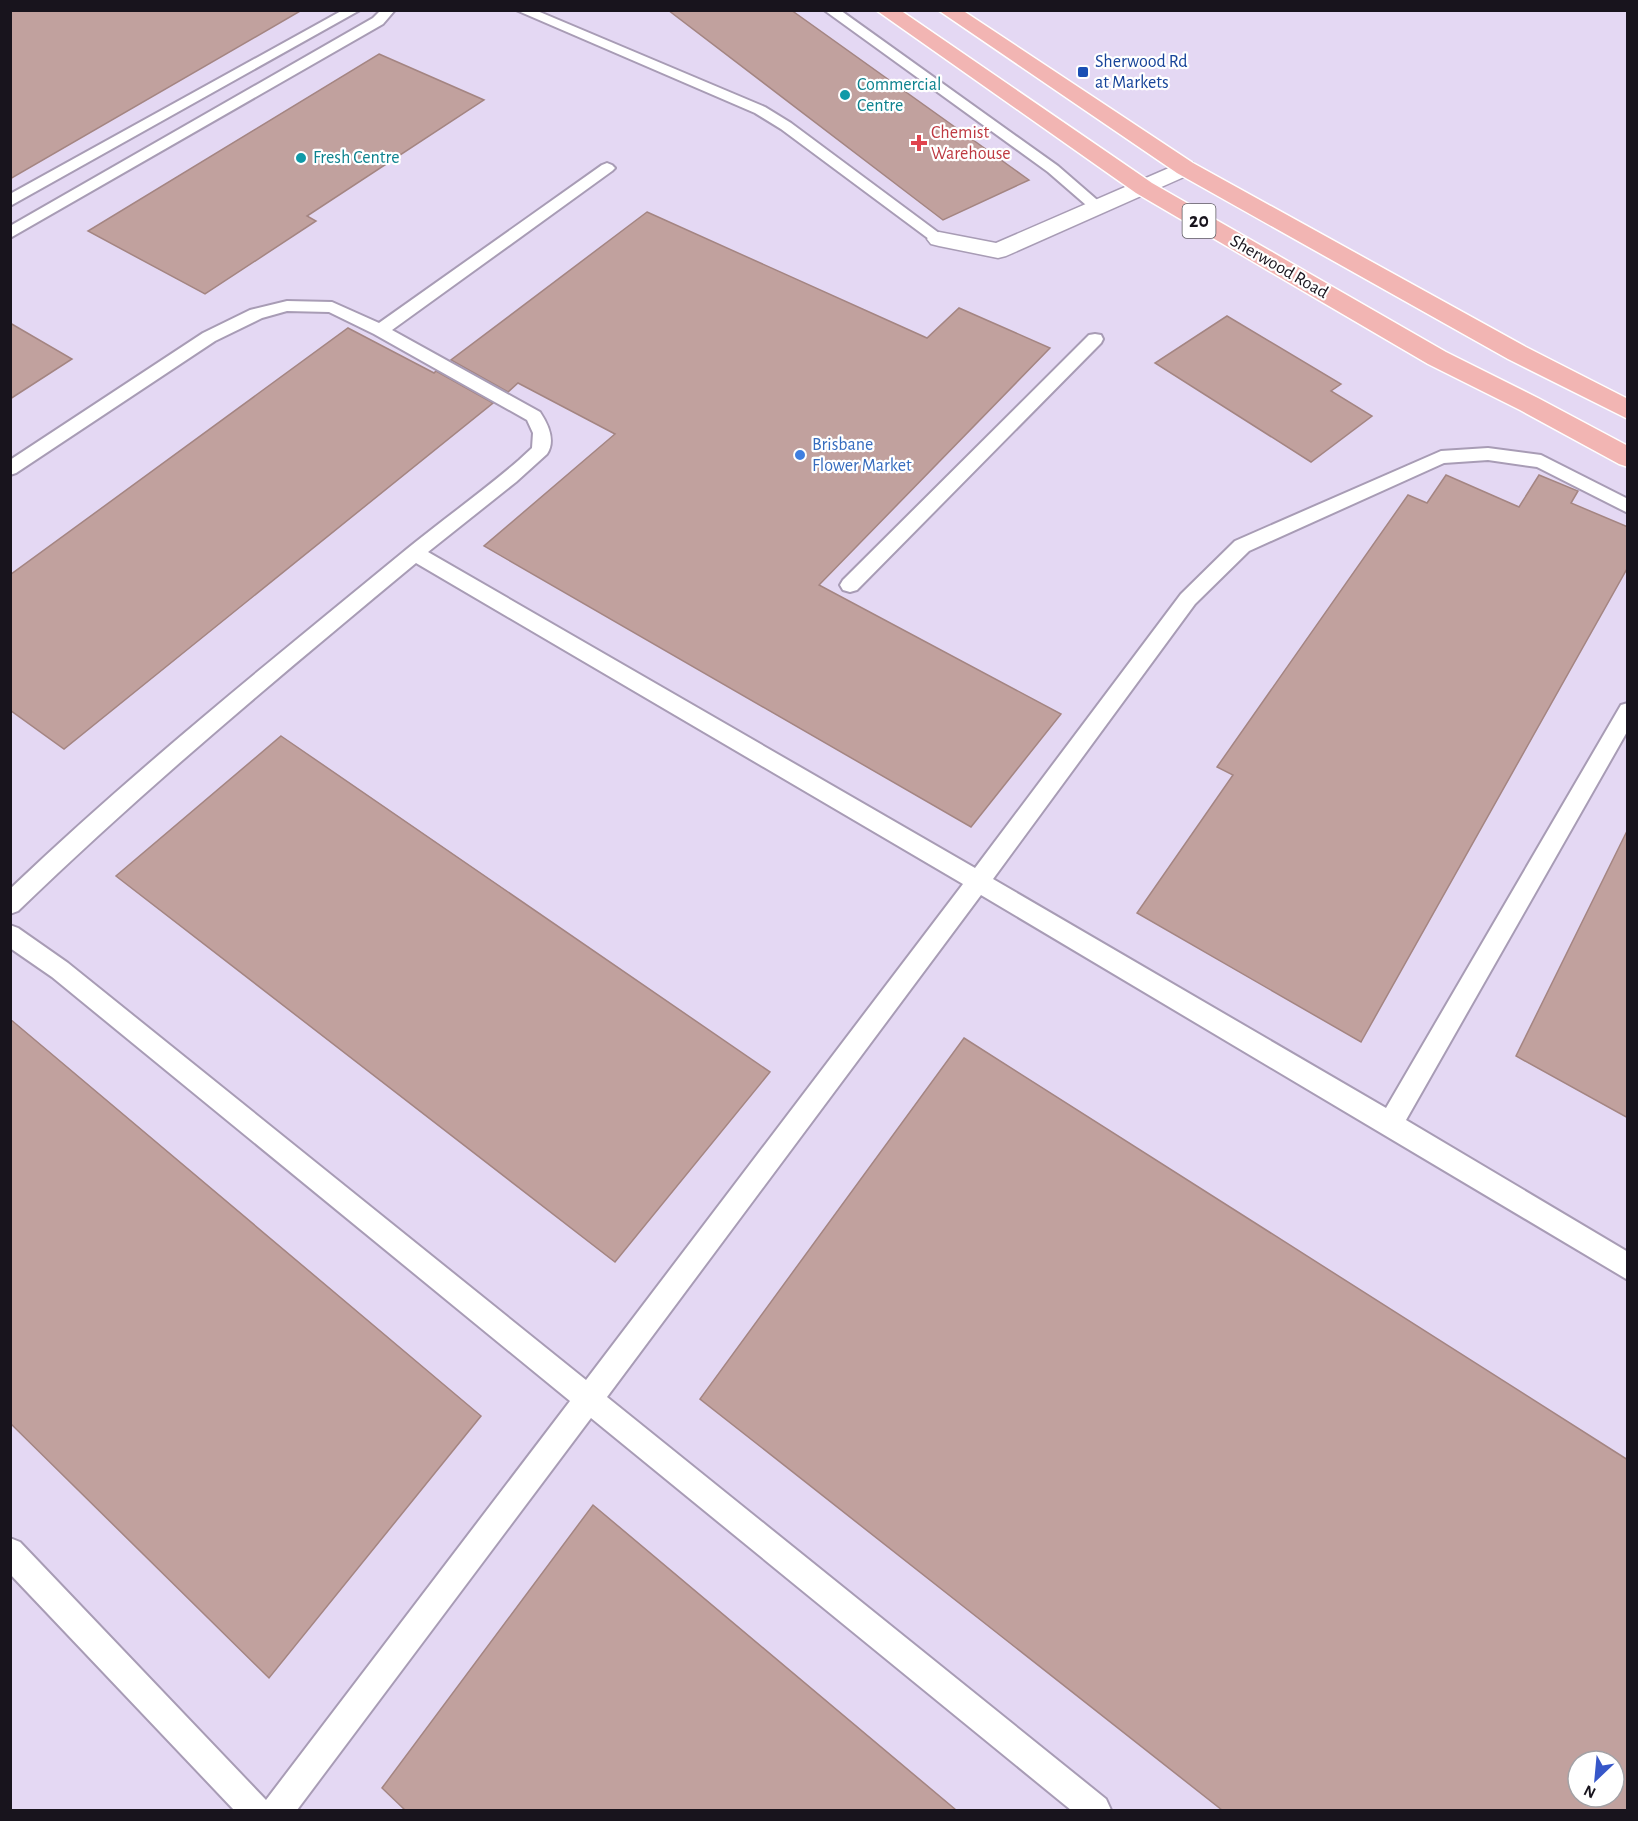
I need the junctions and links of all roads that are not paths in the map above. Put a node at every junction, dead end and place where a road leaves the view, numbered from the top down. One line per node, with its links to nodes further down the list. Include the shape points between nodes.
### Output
1 (354, 10): 10 (lane)
2 (389, 10): 12 (lane, via 368,27)
3 (522, 10): 13 (lane, via 760,110)
4 (830, 10): 11 (lane, via 1053,169)
5 (886, 10): 9 (main road, Sherwood Road / 20)
6 (948, 10): 8 (main road, Sherwood Road / 20)
7 (607, 168): 14 (lane)
8 (1185, 168): 9 (street); 16 (main road, Sherwood Road / 20, via 1506,348)
9 (1144, 188): 11 (street); 17 (main road, Sherwood Road / 20, via 1437,358)
10 (10, 201)
11 (1098, 208): 13 (street, via 998,251)
12 (10, 232)
13 (939, 240)
14 (380, 330): 18 (lane, via 332,307 287,306 256,314 209,337); 20 (lane, via 534,416 542,433 541,450 522,469)
15 (1095, 339): 21 (lane)
16 (1628, 410)
17 (1628, 458)
18 (10, 469)
19 (1628, 507): 23 (lane, via 1541,461 1488,454 1441,457 1242,546 1188,598)
20 (414, 554): 23 (lane); 24 (lane, via 71,845)
21 (850, 585)
22 (1628, 711): 26 (lane)
23 (980, 881): 26 (lane); 28 (lane)
24 (10, 904)
25 (10, 934): 28 (lane, via 60,970)
26 (1390, 1124): 27 (lane)
27 (1628, 1267)
28 (586, 1398): 31 (lane); 32 (lane)
29 (10, 1552): 30 (lane)
30 (255, 1810)
31 (278, 1810)
32 (1095, 1810)

